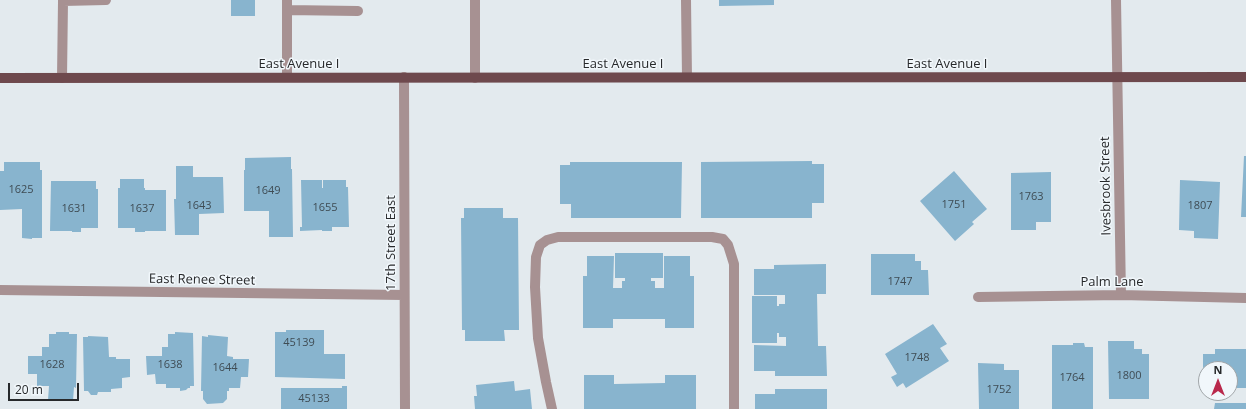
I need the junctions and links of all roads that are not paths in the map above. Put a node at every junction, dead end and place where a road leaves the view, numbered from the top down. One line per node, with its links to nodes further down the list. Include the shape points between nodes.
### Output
1 (106, 0): 13 (street, via 63,1)
2 (475, 0): 14 (street)
3 (686, 0): 10 (street)
4 (1116, 0): 7 (street, Ivesbrook Street)
5 (287, 5): 6 (street); 8 (street)
6 (358, 11)
7 (1117, 76): 10 (main road, East Avenue I); 11 (main road, East Avenue I); 16 (street, Ivesbrook Street)
8 (287, 77): 9 (main road, East Avenue I); 13 (main road, East Avenue I)
9 (404, 77): 14 (main road, East Avenue I); 17 (street, 17th Street East)
10 (687, 77): 14 (main road, East Avenue I)
11 (1246, 77)
12 (0, 78): 13 (main road, East Avenue I)
13 (62, 78)
14 (474, 78)
15 (0, 290): 17 (street, East Renee Street)
16 (1121, 294): 18 (street, Palm Lane); 19 (street, Palm Lane)
17 (404, 295): 20 (street, 17th Street East)
18 (978, 297)
19 (1246, 298)
20 (405, 409)
21 (552, 409): 22 (street, via 538,338 536,257 540,245 558,237 723,239 728,245 734,264)
22 (734, 409)

